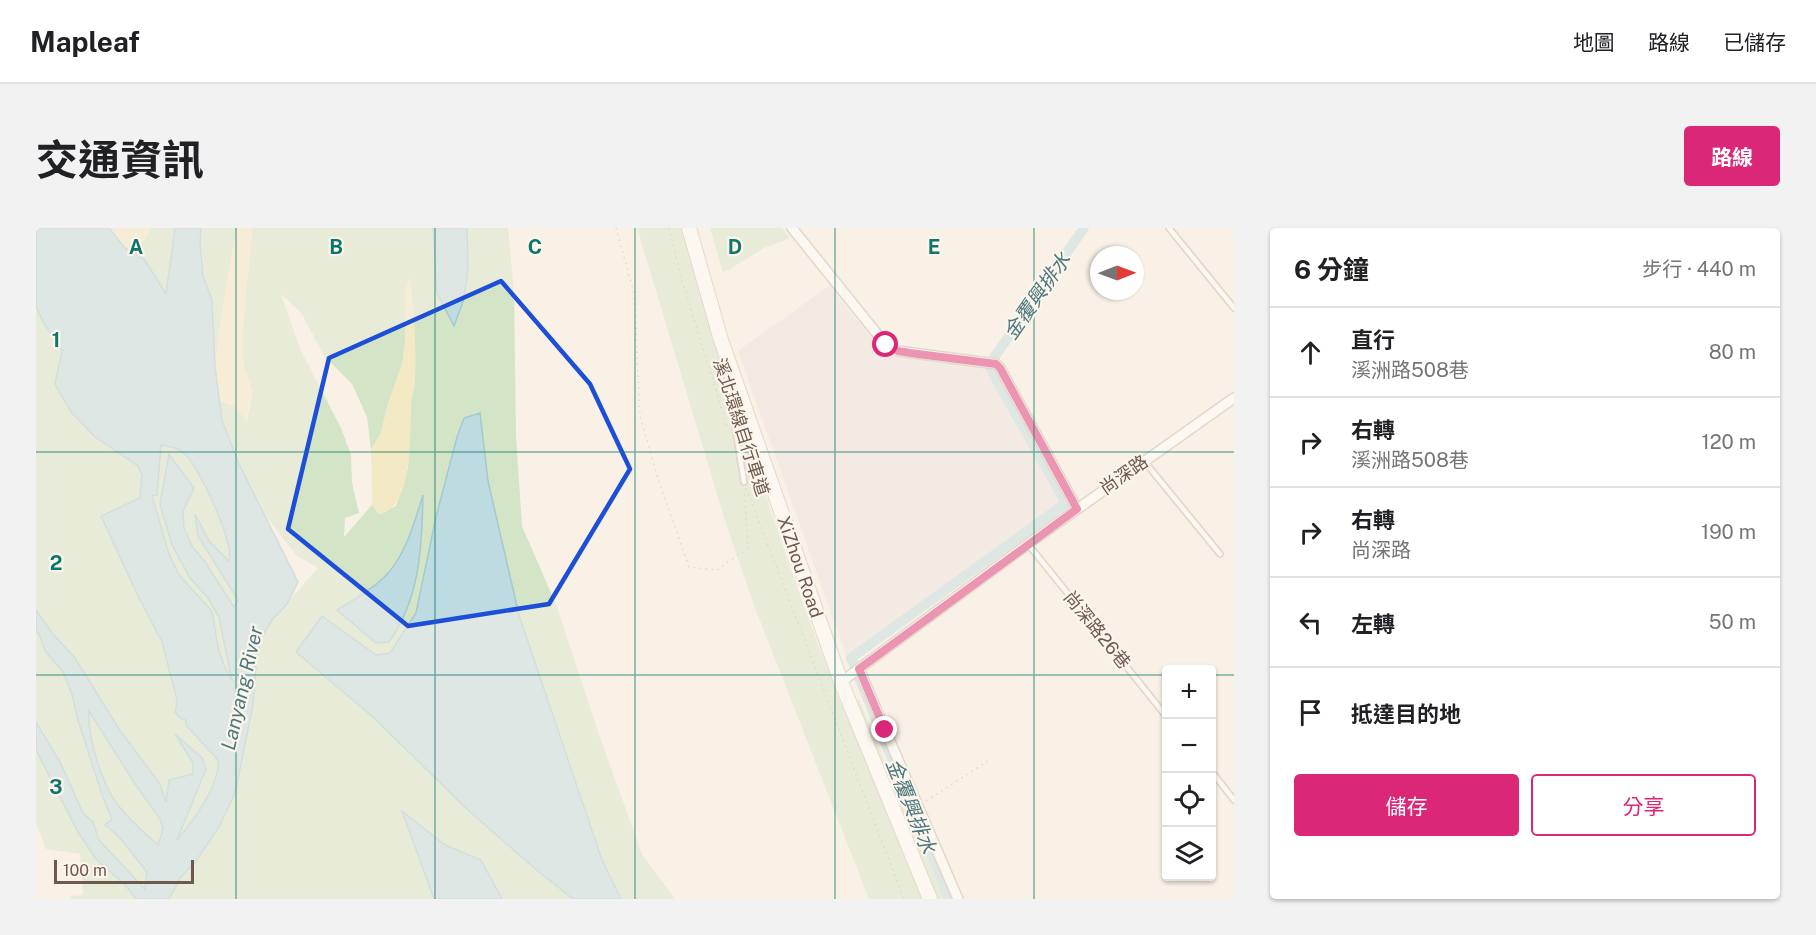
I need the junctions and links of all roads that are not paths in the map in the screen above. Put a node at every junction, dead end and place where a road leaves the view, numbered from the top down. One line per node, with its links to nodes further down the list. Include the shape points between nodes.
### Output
1 (689, 228): 5 (street, XiZhou Road)
2 (792, 228): 9 (street, via 886,345 898,351 996,364)
3 (1169, 228): 4 (lane)
4 (1234, 308)
5 (721, 340): 8 (lane); 13 (street, XiZhou Road)
6 (1234, 398): 7 (street, 尚深路)
7 (1144, 461): 9 (street, 尚深路); 11 (lane)
8 (744, 482)
9 (1077, 509): 10 (street, 尚深路)
10 (1028, 544): 12 (street, 尚深路); 14 (lane, 尚深路26巷)
11 (1220, 554)
12 (859, 669): 13 (street, 尚深路); 18 (street)
13 (841, 682): 17 (street, XiZhou Road)
14 (1162, 710)
15 (1213, 773): 16 (lane)
16 (1234, 800)
17 (930, 899)
18 (958, 899)

